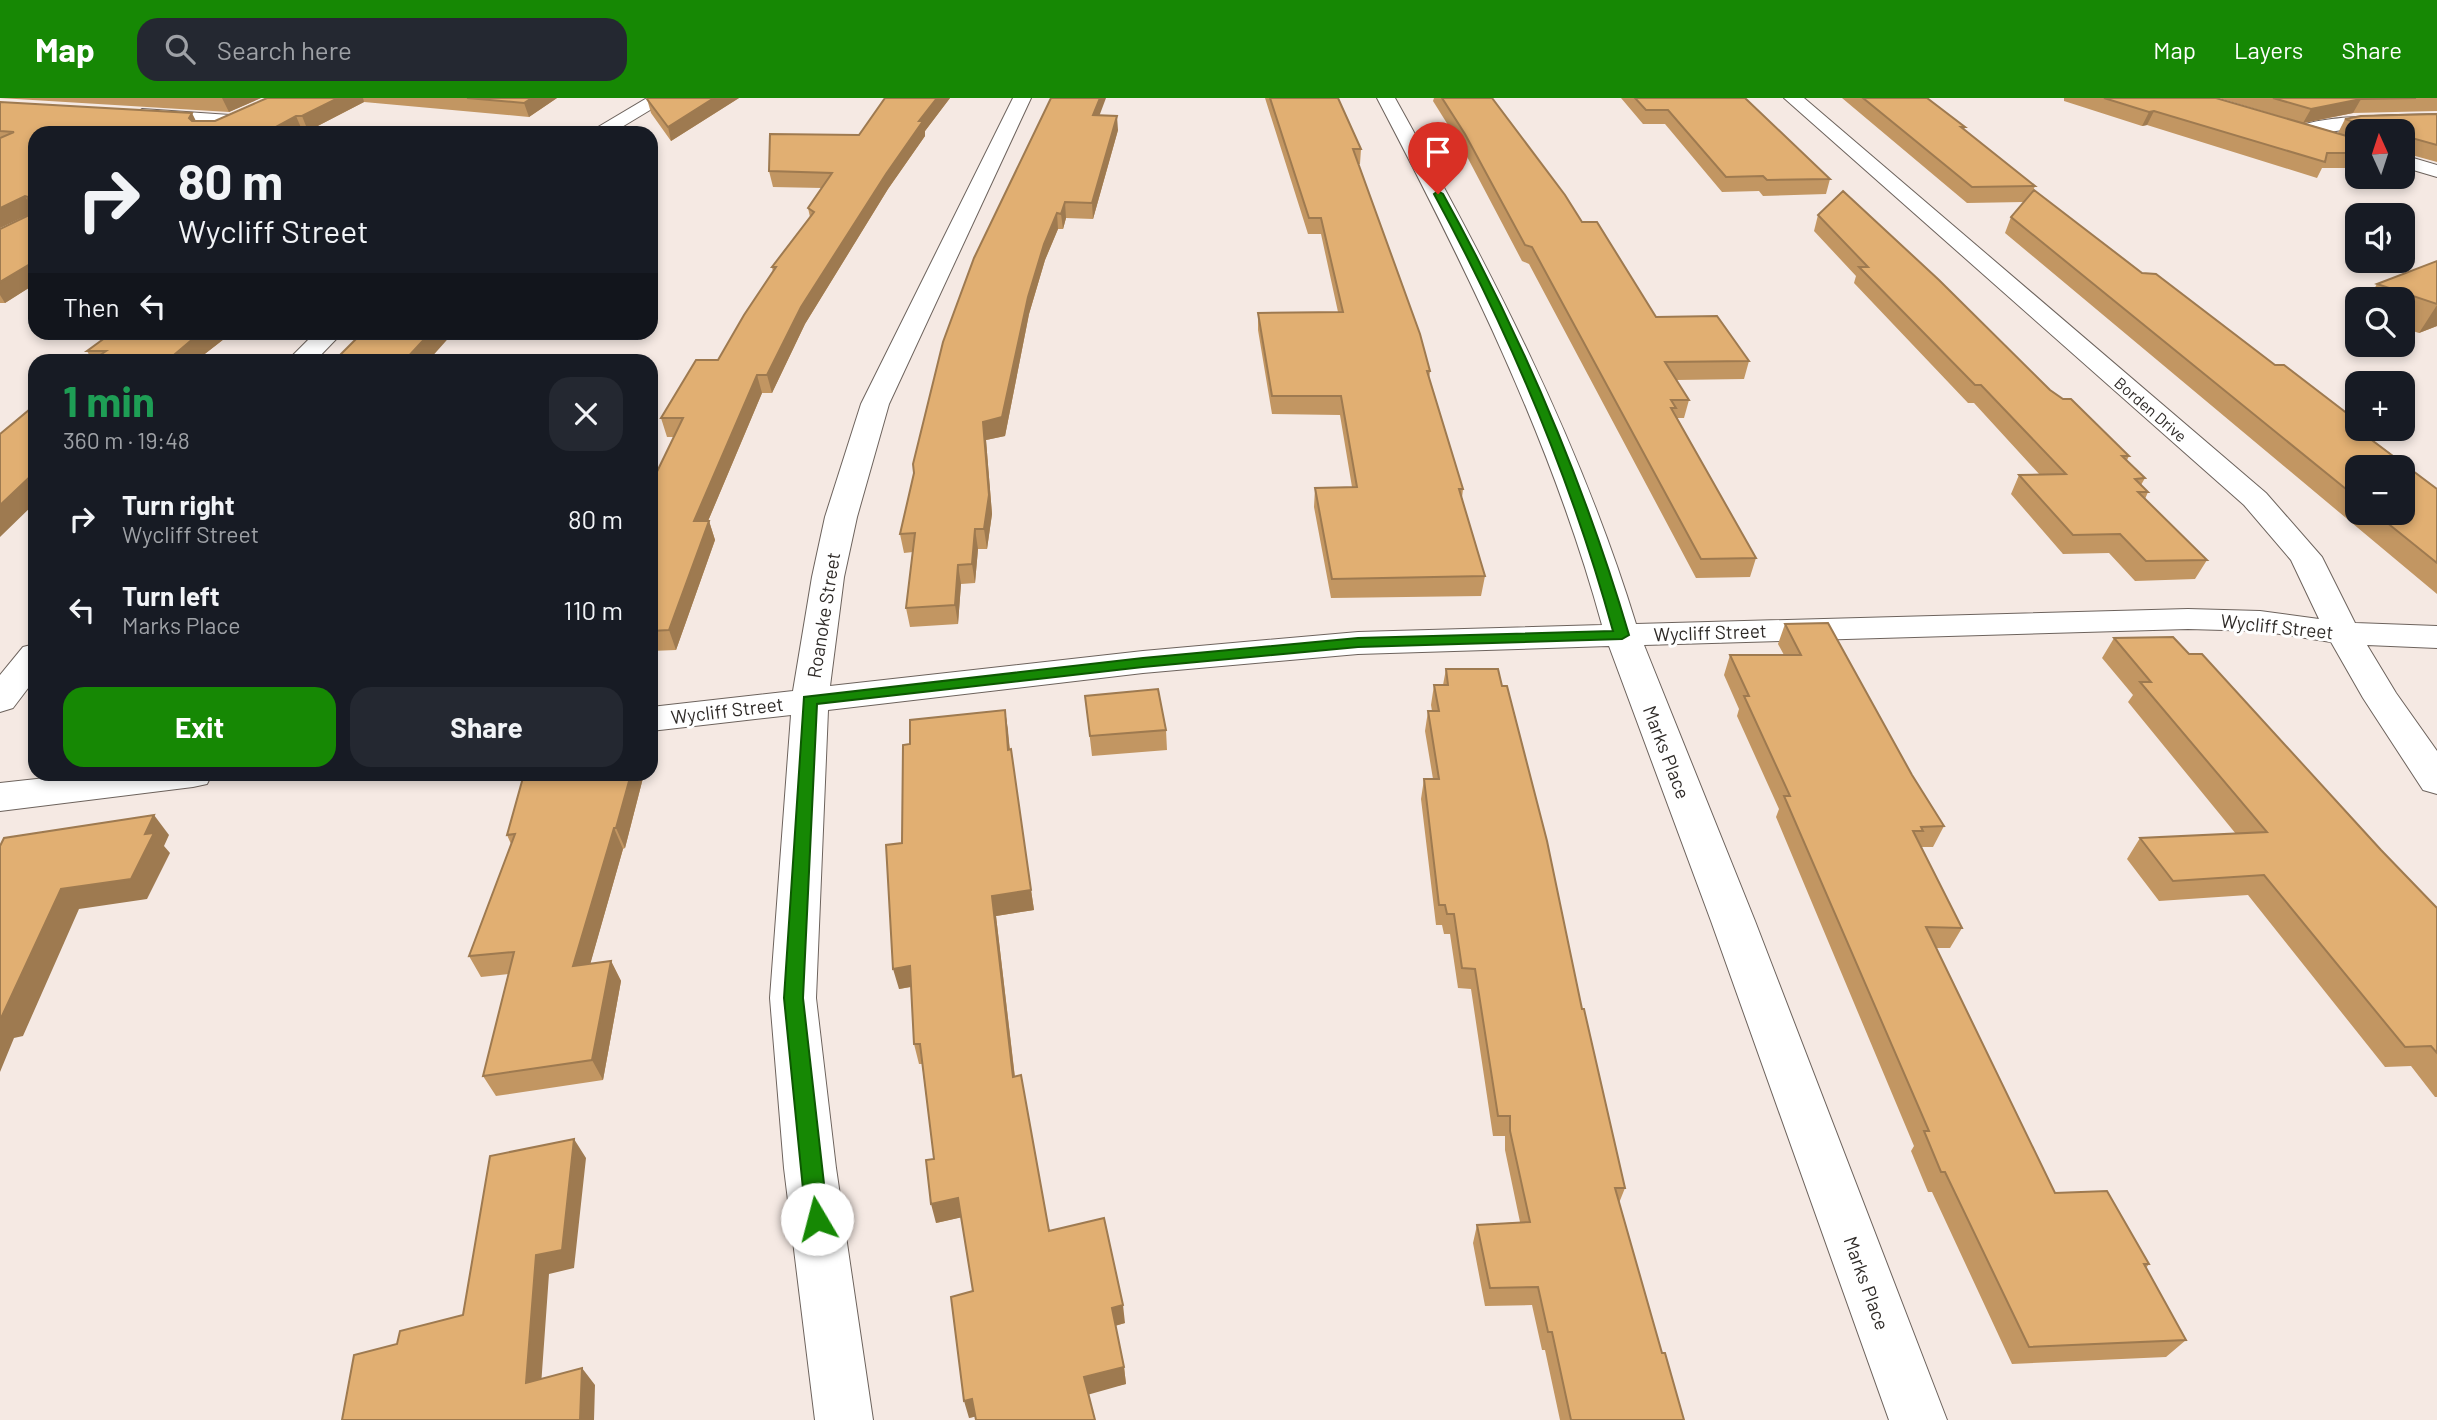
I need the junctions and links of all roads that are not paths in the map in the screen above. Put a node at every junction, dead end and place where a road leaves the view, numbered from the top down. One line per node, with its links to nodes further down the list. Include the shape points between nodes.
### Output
1 (662, 98): 11 (street)
2 (1022, 98): 23 (street, Roanoke Street, via 875,404 828,576)
3 (1386, 98): 19 (street, Marks Place, via 1464,242 1550,428 1600,559)
4 (1793, 98): 18 (street, Borden Drive, via 2255,499 2306,557)
5 (251, 111): 8 (street)
6 (122, 114): 8 (street)
7 (2437, 120): 12 (street, via 2353,121)
8 (230, 121): 10 (street)
9 (2277, 124): 12 (street)
10 (220, 126)
11 (611, 126)
12 (2302, 131): 13 (street)
13 (2345, 144)
14 (2415, 165): 15 (street)
15 (2437, 172)
16 (322, 340): 17 (street)
17 (307, 354)
18 (2343, 633): 19 (street, Wycliff Street, via 2260,621 2188,619); 20 (street, Wycliff Street); 25 (street, Borden Drive)
19 (1622, 635): 23 (street, Wycliff Street, via 1358,643); 29 (street, Marks Place)
20 (2437, 637)
21 (28, 664): 22 (street)
22 (0, 700)
23 (810, 700): 24 (street, Wycliff Street); 28 (street, Roanoke Street, via 793,998 810,1168)
24 (658, 718)
25 (2437, 780)
26 (134, 781): 27 (street)
27 (0, 797)
28 (844, 1420)
29 (1918, 1420)

